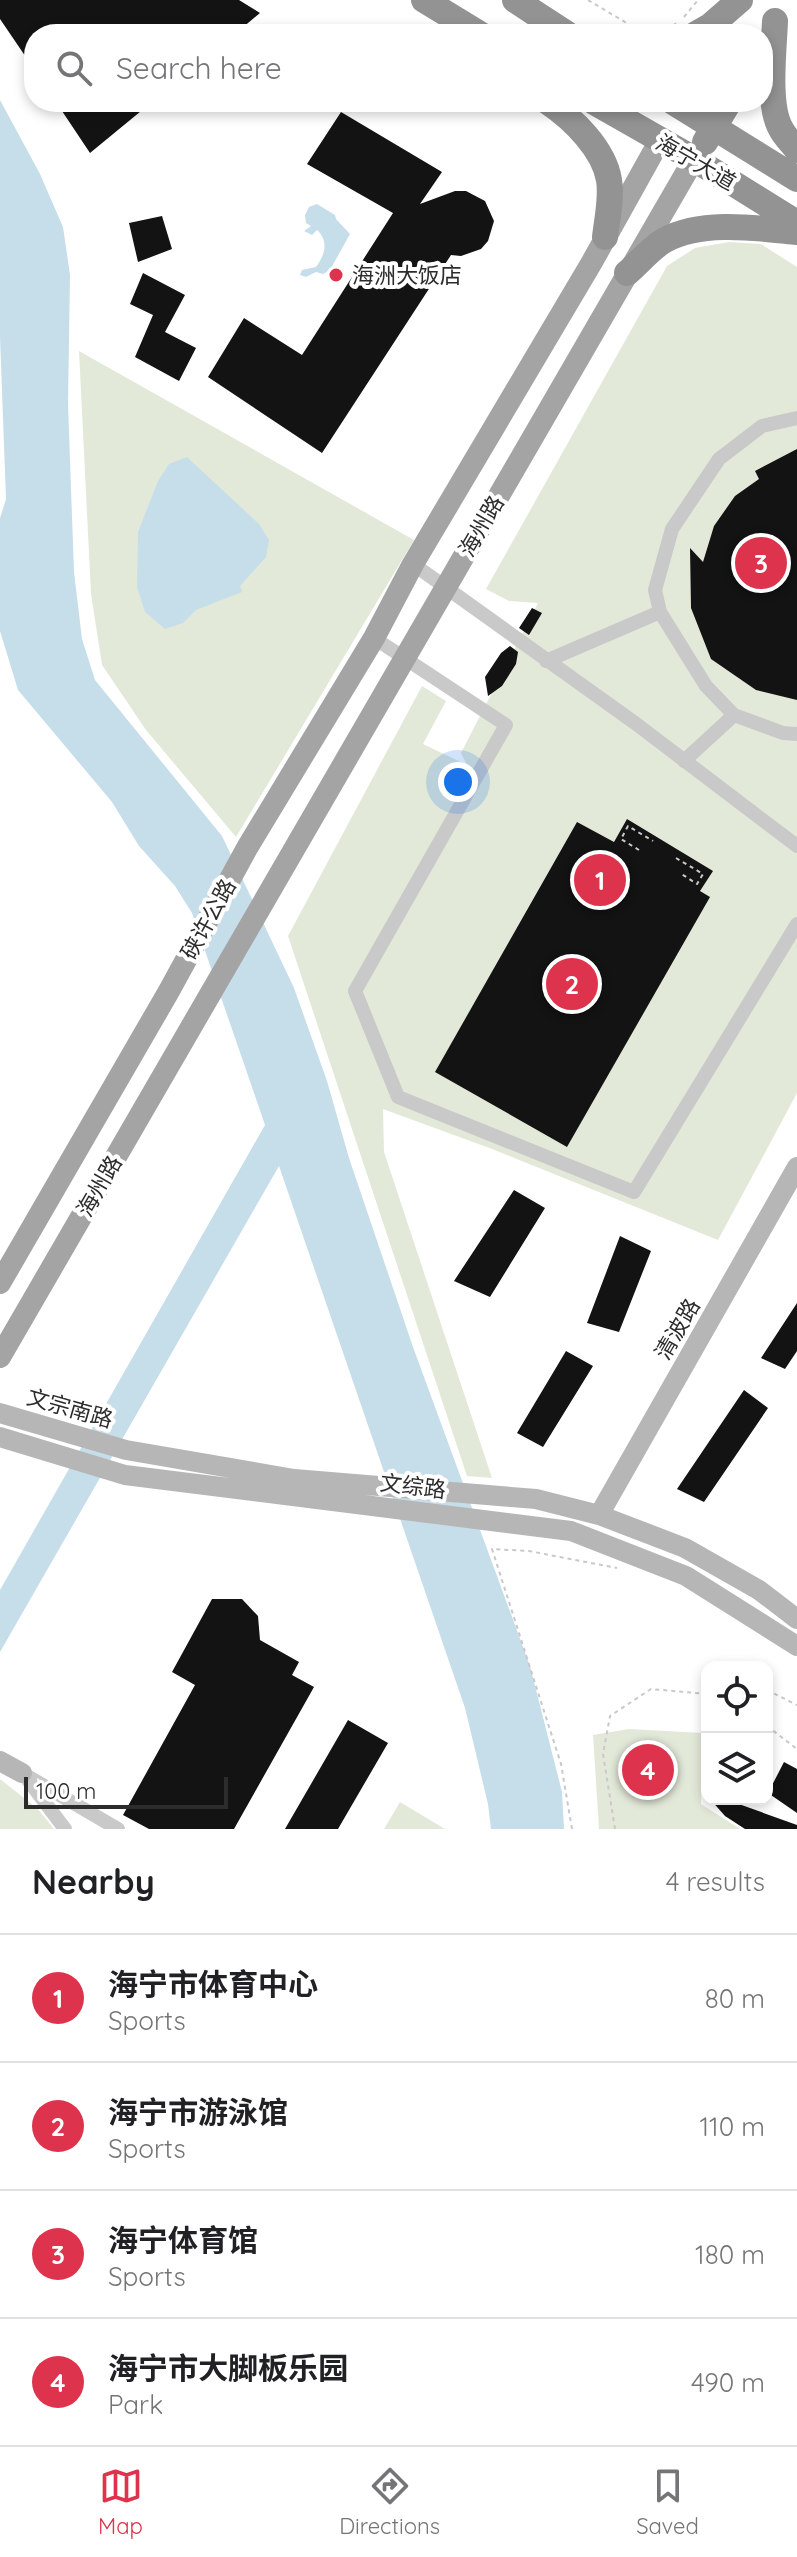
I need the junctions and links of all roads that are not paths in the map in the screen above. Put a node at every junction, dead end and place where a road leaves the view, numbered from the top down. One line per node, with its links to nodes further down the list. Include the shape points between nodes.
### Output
1 (515, 0): 7 (highway)
2 (740, 0): 8 (highway); 9 (highway)
3 (435, 7): 5 (highway); 6 (highway)
4 (775, 21): 17 (highway, via 776,116)
5 (455, 24)
6 (463, 24)
7 (552, 24)
8 (712, 24)
9 (727, 24)
10 (562, 112): 22 (highway, via 600,154 610,181)
11 (611, 112): 16 (highway, 海宁大道)
12 (674, 112): 16 (highway)
13 (692, 112): 15 (highway, 海宁大道)
14 (723, 112): 15 (highway)
15 (715, 127): 18 (highway); 19 (highway, 海宁大道)
16 (660, 140): 18 (highway, 海宁大道); 22 (main road, 海州路)
17 (797, 150)
18 (694, 159): 20 (highway, 海宁大道); 23 (main road, 海州路)
19 (797, 179)
20 (797, 223)
21 (797, 232): 23 (highway, via 691,231 664,241)
22 (605, 237): 25 (main road, 海州路)
23 (627, 273): 26 (main road, 海州路)
24 (797, 418): 27 (street, via 762,426 719,459 672,529 655,590)
25 (413, 564): 26 (street); 28 (main road, 海州路)
26 (446, 587): 29 (main road, 海州路); 30 (street)
27 (660, 612): 30 (street); 31 (street, via 706,686)
28 (374, 638): 29 (street); 35 (main road, 海州路)
29 (405, 659): 36 (main road, 海州路); 37 (street, via 506,725 355,991 398,1097 634,1192)
30 (546, 661): 33 (street)
31 (734, 715): 32 (street); 33 (street)
32 (797, 734)
33 (684, 761): 34 (street)
34 (797, 846)
35 (247, 848): 38 (main road, 硖许公路)
36 (269, 894): 39 (main road, 硖许公路)
37 (797, 924)
38 (169, 991): 41 (main road, 海州路)
39 (198, 1015): 42 (main road, 海州路)
40 (797, 1167): 45 (main road, 清波路)
41 (0, 1283)
42 (0, 1357)
43 (0, 1413): 45 (main road, 文宗南路, via 126,1450 294,1479 536,1499)
44 (0, 1437): 47 (main road, 文综路, via 125,1475 571,1531 686,1576)
45 (599, 1515): 46 (main road, 文宗南路, via 685,1548 759,1590)
46 (797, 1619)
47 (797, 1646)
48 (0, 1761): 49 (main road)
49 (22, 1773): 50 (street); 51 (street)
50 (65, 1829)
51 (118, 1829)

